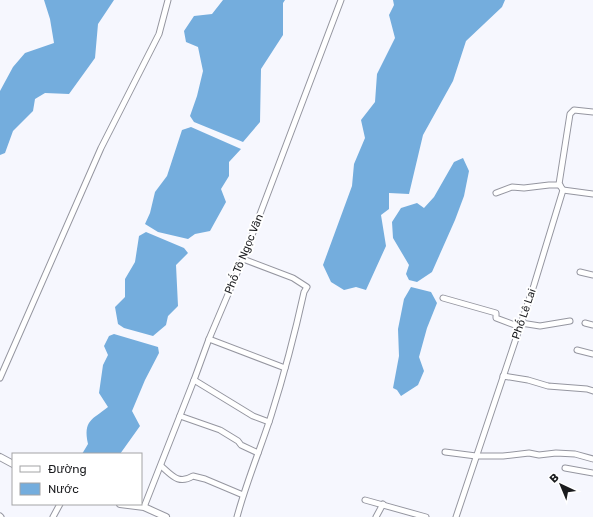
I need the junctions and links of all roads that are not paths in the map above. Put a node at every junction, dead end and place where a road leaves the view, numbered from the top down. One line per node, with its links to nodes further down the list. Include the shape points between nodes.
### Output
1 (168, 0): 20 (street, via 159,34 101,148)
2 (341, 0): 7 (street, Phố Tô Ngọc Vân)
3 (593, 112): 4 (street, Phố Lê Lai, via 574,110 570,114 559,184)
4 (562, 188): 5 (street, via 549,185 512,187); 6 (street); 13 (street, Phố Lê Lai)
5 (496, 193)
6 (593, 194)
7 (243, 259): 15 (street, Phố Tô Ngọc Vân); 18 (street, via 293,278 307,287)
8 (580, 272): 9 (street)
9 (593, 275)
10 (443, 298): 13 (street, via 496,313 496,318)
11 (570, 321): 13 (street, via 540,326)
12 (585, 323): 14 (street)
13 (521, 325): 19 (street, Phố Lê Lai)
14 (593, 325)
15 (209, 338): 18 (street); 21 (street, Phố Tô Ngọc Vân)
16 (577, 350): 17 (street)
17 (593, 354)
18 (285, 368): 24 (street)
19 (504, 376): 22 (street, via 548,386 587,388); 27 (street, Phố Lê Lai)
20 (0, 378)
21 (194, 380): 23 (street, Phố Tô Ngọc Vân); 24 (street, via 253,416)
22 (593, 391)
23 (180, 416): 26 (street, via 220,430); 31 (street, Phố Tô Ngọc Vân)
24 (269, 422): 26 (street)
25 (445, 452): 27 (street)
26 (258, 453): 34 (street)
27 (476, 456): 29 (street, via 575,454); 45 (street, Phố Lê Lai)
28 (0, 457): 30 (street)
29 (593, 459)
30 (12, 463)
31 (160, 466): 34 (street, via 178,480 186,480 193,476); 39 (street, Phố Tô Ngọc Vân)
32 (565, 468): 33 (street)
33 (593, 473)
34 (243, 495): 42 (street)
35 (365, 500): 36 (street)
36 (383, 504): 43 (street); 44 (street)
37 (59, 505): 40 (street)
38 (128, 505): 39 (street)
39 (144, 507): 41 (street)
40 (53, 517)
41 (166, 517)
42 (237, 517)
43 (376, 517)
44 (426, 517)
45 (456, 517)

